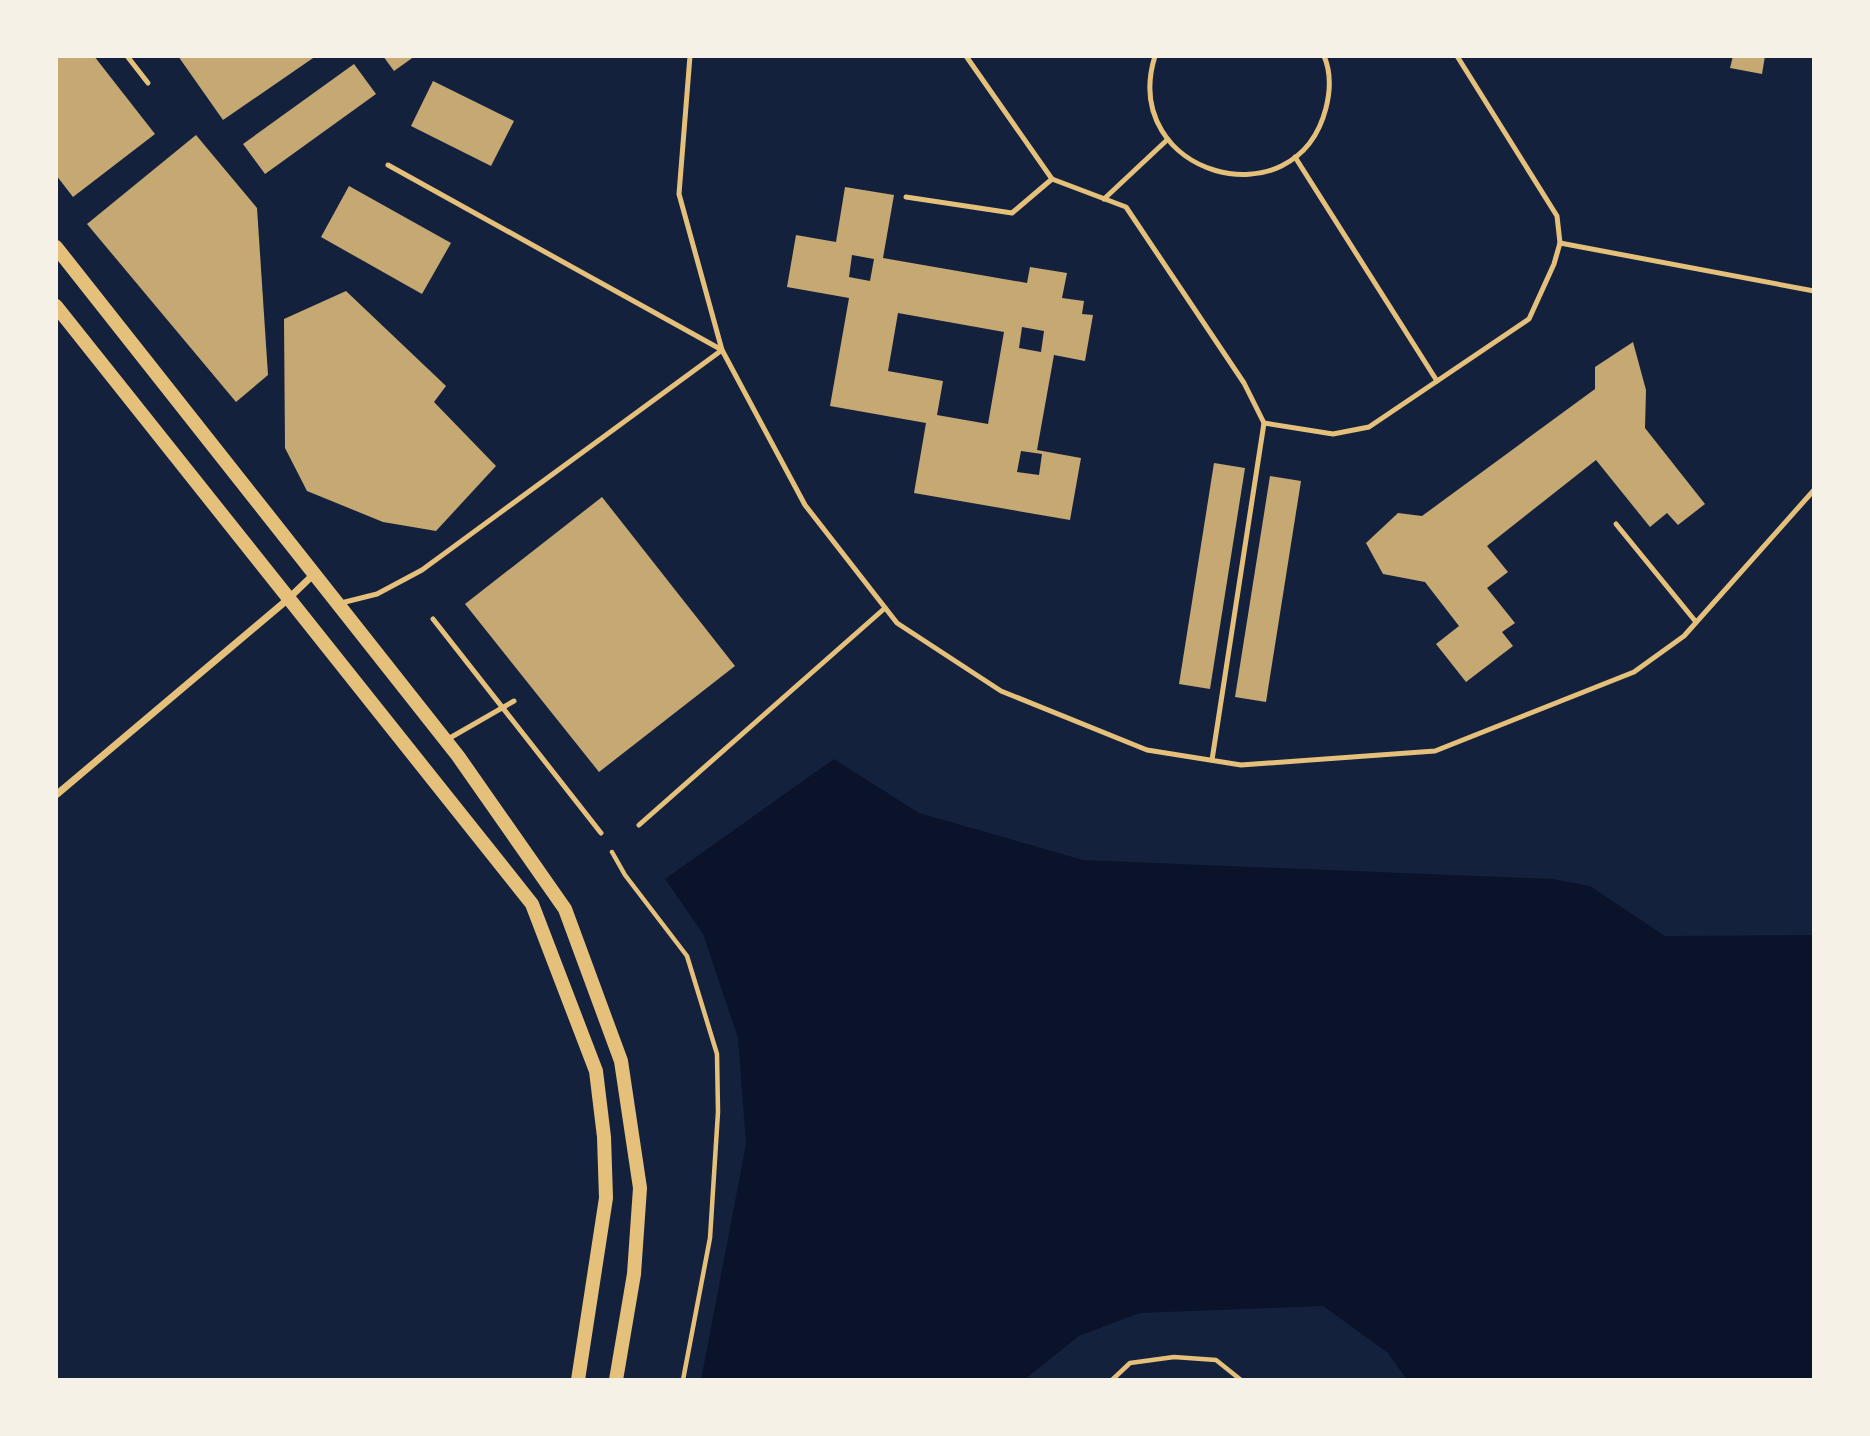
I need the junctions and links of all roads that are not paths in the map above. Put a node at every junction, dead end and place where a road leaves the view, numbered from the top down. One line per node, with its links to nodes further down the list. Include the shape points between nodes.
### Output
1 (127, 56): 7 (lane)
2 (690, 56): 18 (lane, via 679,194)
3 (966, 56): 11 (lane)
4 (1155, 56): 8 (lane, via 1150,86)
5 (1324, 56): 9 (lane, via 1330,94 1322,124)
6 (1457, 56): 14 (lane, via 1557,216)
7 (148, 83)
8 (1167, 140): 9 (lane, via 1189,161 1218,174 1249,176); 13 (lane)
9 (1295, 157): 19 (lane)
10 (388, 165): 18 (lane)
11 (1052, 179): 12 (lane, via 1012,213); 13 (lane)
12 (906, 197)
13 (1104, 199): 20 (lane, via 1126,207 1244,383)
14 (1560, 243): 16 (lane); 19 (lane, via 1529,319)
15 (56, 247): 23 (main road)
16 (1814, 291)
17 (56, 306): 24 (main road)
18 (722, 350): 25 (lane, via 422,570 377,594); 26 (lane, via 805,505)
19 (1437, 382): 20 (lane, via 1369,427 1333,434)
20 (1264, 423): 32 (lane)
21 (1814, 490): 28 (lane)
22 (1616, 524): 28 (lane)
23 (314, 574): 24 (street); 25 (main road)
24 (287, 600): 33 (street); 36 (main road, via 532,904 574,1012 596,1071 606,1198)
25 (338, 604): 31 (main road)
26 (885, 608): 32 (lane, via 897,623 1001,691 1147,750); 34 (lane)
27 (433, 619): 30 (lane)
28 (1696, 622): 32 (lane, via 1634,672 1435,751 1241,765)
29 (513, 701): 30 (lane)
30 (500, 708): 31 (lane); 35 (lane)
31 (446, 741): 37 (main road, via 565,909 621,1061 640,1188 634,1274)
32 (1212, 760)
33 (56, 795)
34 (639, 825)
35 (601, 832)
36 (578, 1380)
37 (617, 1380)

